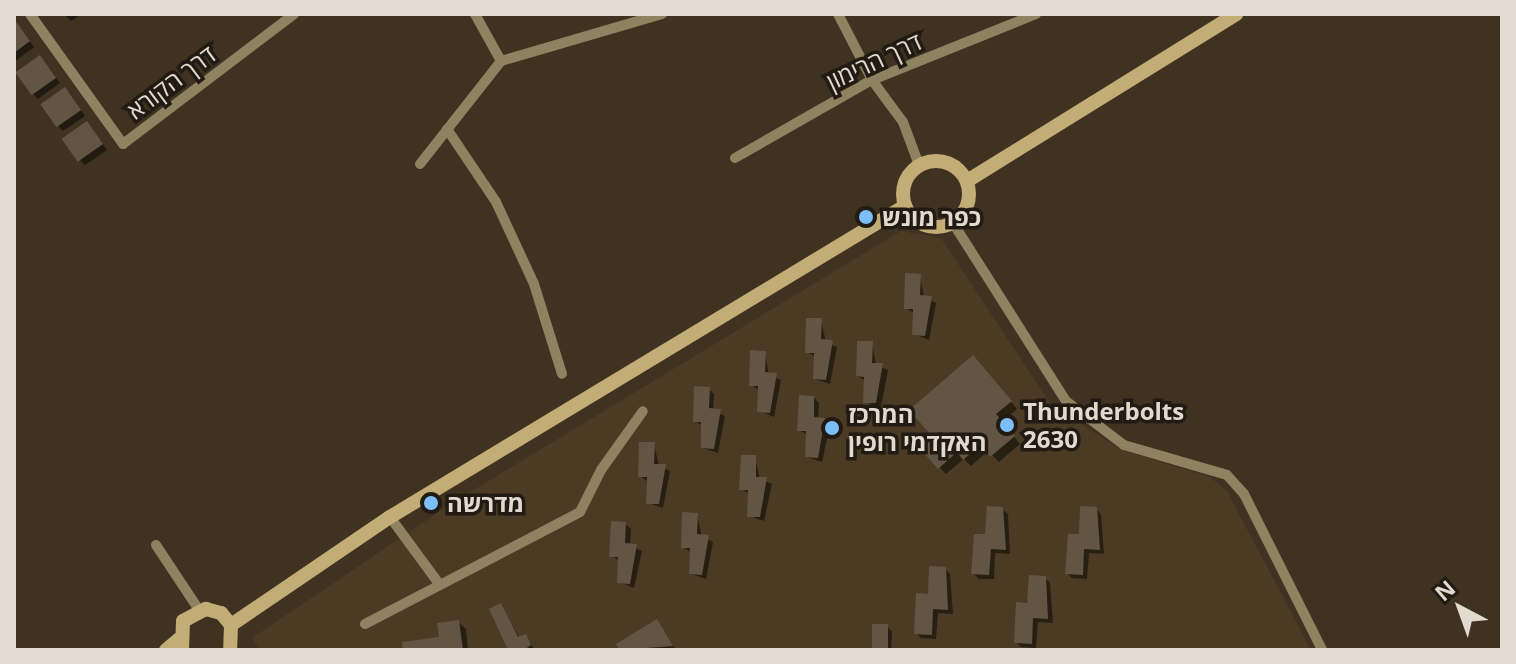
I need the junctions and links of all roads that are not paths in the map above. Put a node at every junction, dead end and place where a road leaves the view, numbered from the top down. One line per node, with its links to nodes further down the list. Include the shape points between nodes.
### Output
1 (30, 14): 2 (street, דרך הקורא, via 123,144)
2 (294, 14)
3 (475, 14): 8 (street)
4 (662, 14): 8 (street)
5 (838, 14): 9 (street)
6 (1036, 14): 9 (street, דרך הרימון)
7 (1236, 14): 14 (main road)
8 (501, 61): 10 (street)
9 (872, 80): 11 (street, דרך הרימון); 13 (street, via 903,122)
10 (447, 129): 12 (street); 17 (street, via 496,202 534,284)
11 (735, 158)
12 (420, 164)
13 (919, 165): 14 (main road, via 947,162); 15 (main road, via 903,188)
14 (967, 181): 16 (main road, via 969,200)
15 (905, 206): 16 (main road, via 920,223); 19 (main road)
16 (953, 223): 28 (street, via 1066,401 1124,445 1227,475 1244,494)
17 (562, 374)
18 (643, 411): 21 (street, via 601,470 580,512)
19 (390, 517): 21 (street); 24 (main road)
20 (156, 545): 22 (street)
21 (440, 585): 23 (street)
22 (199, 610): 24 (main road, via 221,613); 25 (main road, via 183,621)
23 (365, 624)
24 (231, 625): 27 (main road)
25 (181, 645): 26 (main road)
26 (166, 650)
27 (230, 650)
28 (1322, 650)

